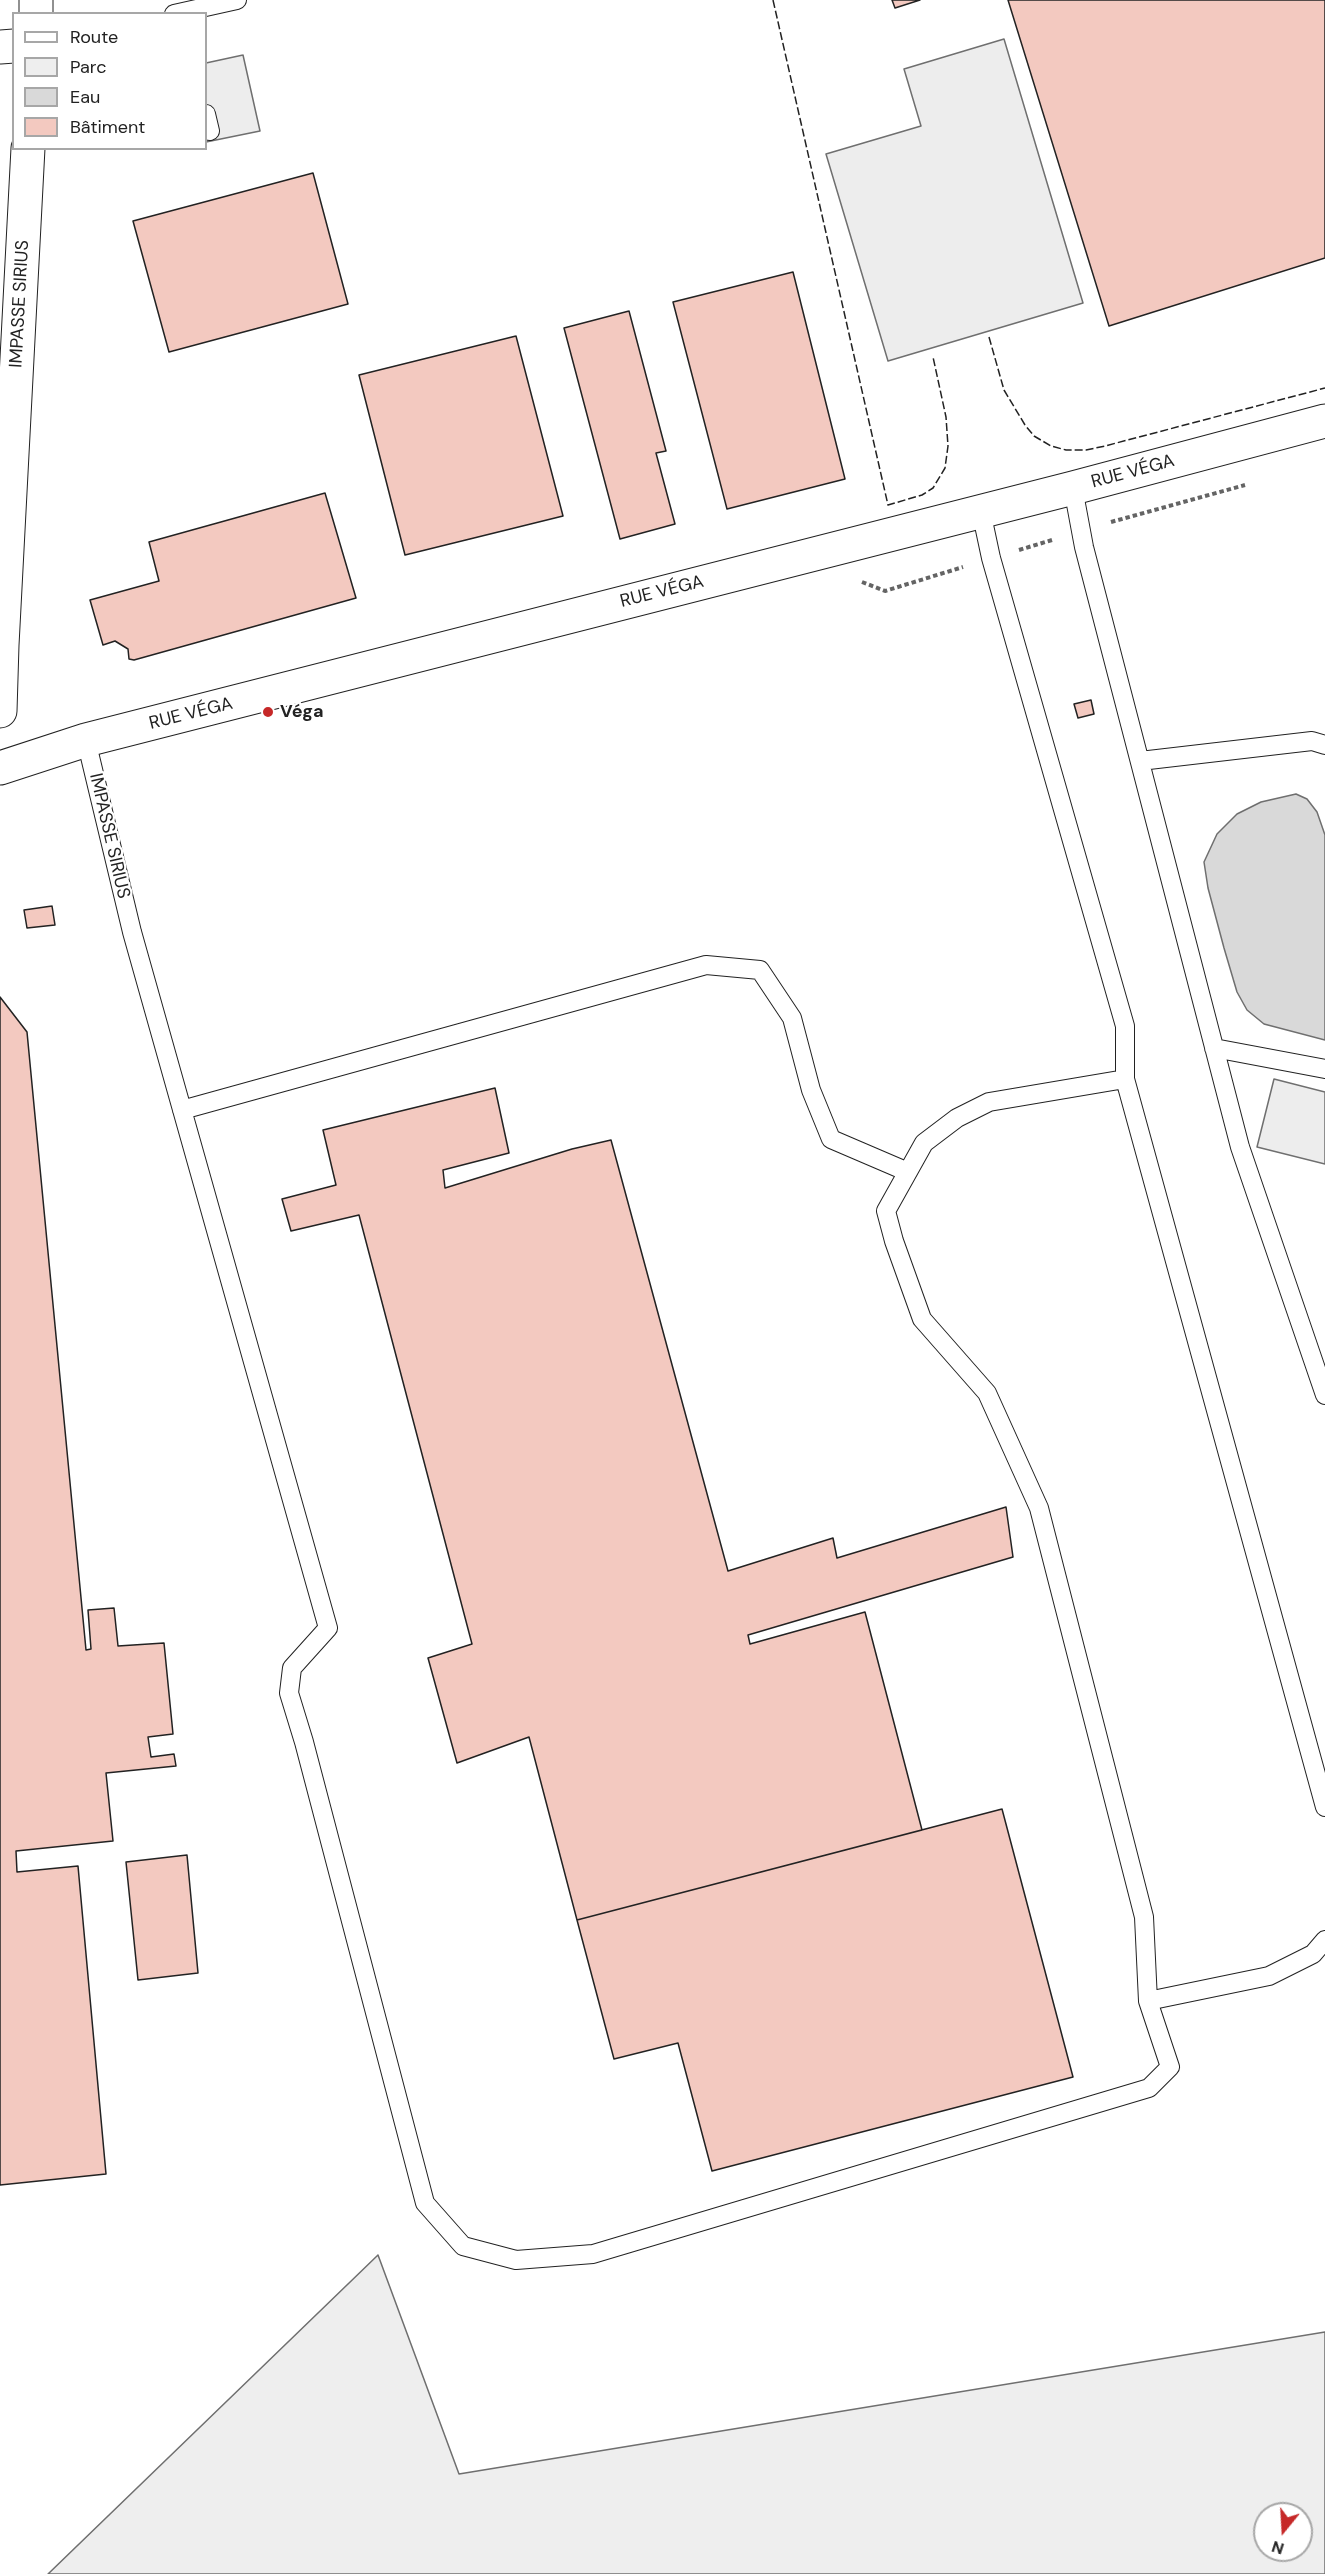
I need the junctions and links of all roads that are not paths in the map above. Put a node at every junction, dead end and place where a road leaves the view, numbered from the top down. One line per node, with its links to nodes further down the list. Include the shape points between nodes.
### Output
1 (237, 0): 2 (lane)
2 (183, 12)
3 (28, 150): 7 (street, IMPASSE SIRIUS)
4 (1325, 421): 5 (street, RUE VÉGA)
5 (1073, 488): 6 (street, RUE VÉGA); 10 (lane, via 1084,547)
6 (981, 511): 8 (street, RUE VÉGA); 14 (lane, via 994,569 1125,1026)
7 (0, 711)
8 (86, 741): 11 (street, RUE VÉGA); 15 (lane, IMPASSE SIRIUS, via 132,932)
9 (1325, 745): 10 (lane, via 1312,741)
10 (1140, 760): 12 (lane)
11 (0, 768)
12 (1214, 1047): 13 (lane); 17 (lane, via 1240,1147)
13 (1325, 1069)
14 (1125, 1079): 16 (lane, via 989,1102 957,1118 924,1143); 18 (lane)
15 (182, 1110): 16 (lane, via 706,965 760,970 792,1018 811,1090 831,1139); 20 (lane, IMPASSE SIRIUS, via 327,1628 292,1668 289,1693 424,2203 463,2246 516,2260 593,2253 1149,2088 1170,2067)
16 (908, 1172): 20 (lane, via 886,1211 894,1241 922,1319 987,1392 1039,1508 1144,1917)
17 (1325, 1395)
18 (1325, 1807)
19 (1325, 1940): 20 (lane, via 1313,1954 1269,1976)
20 (1148, 2001)

